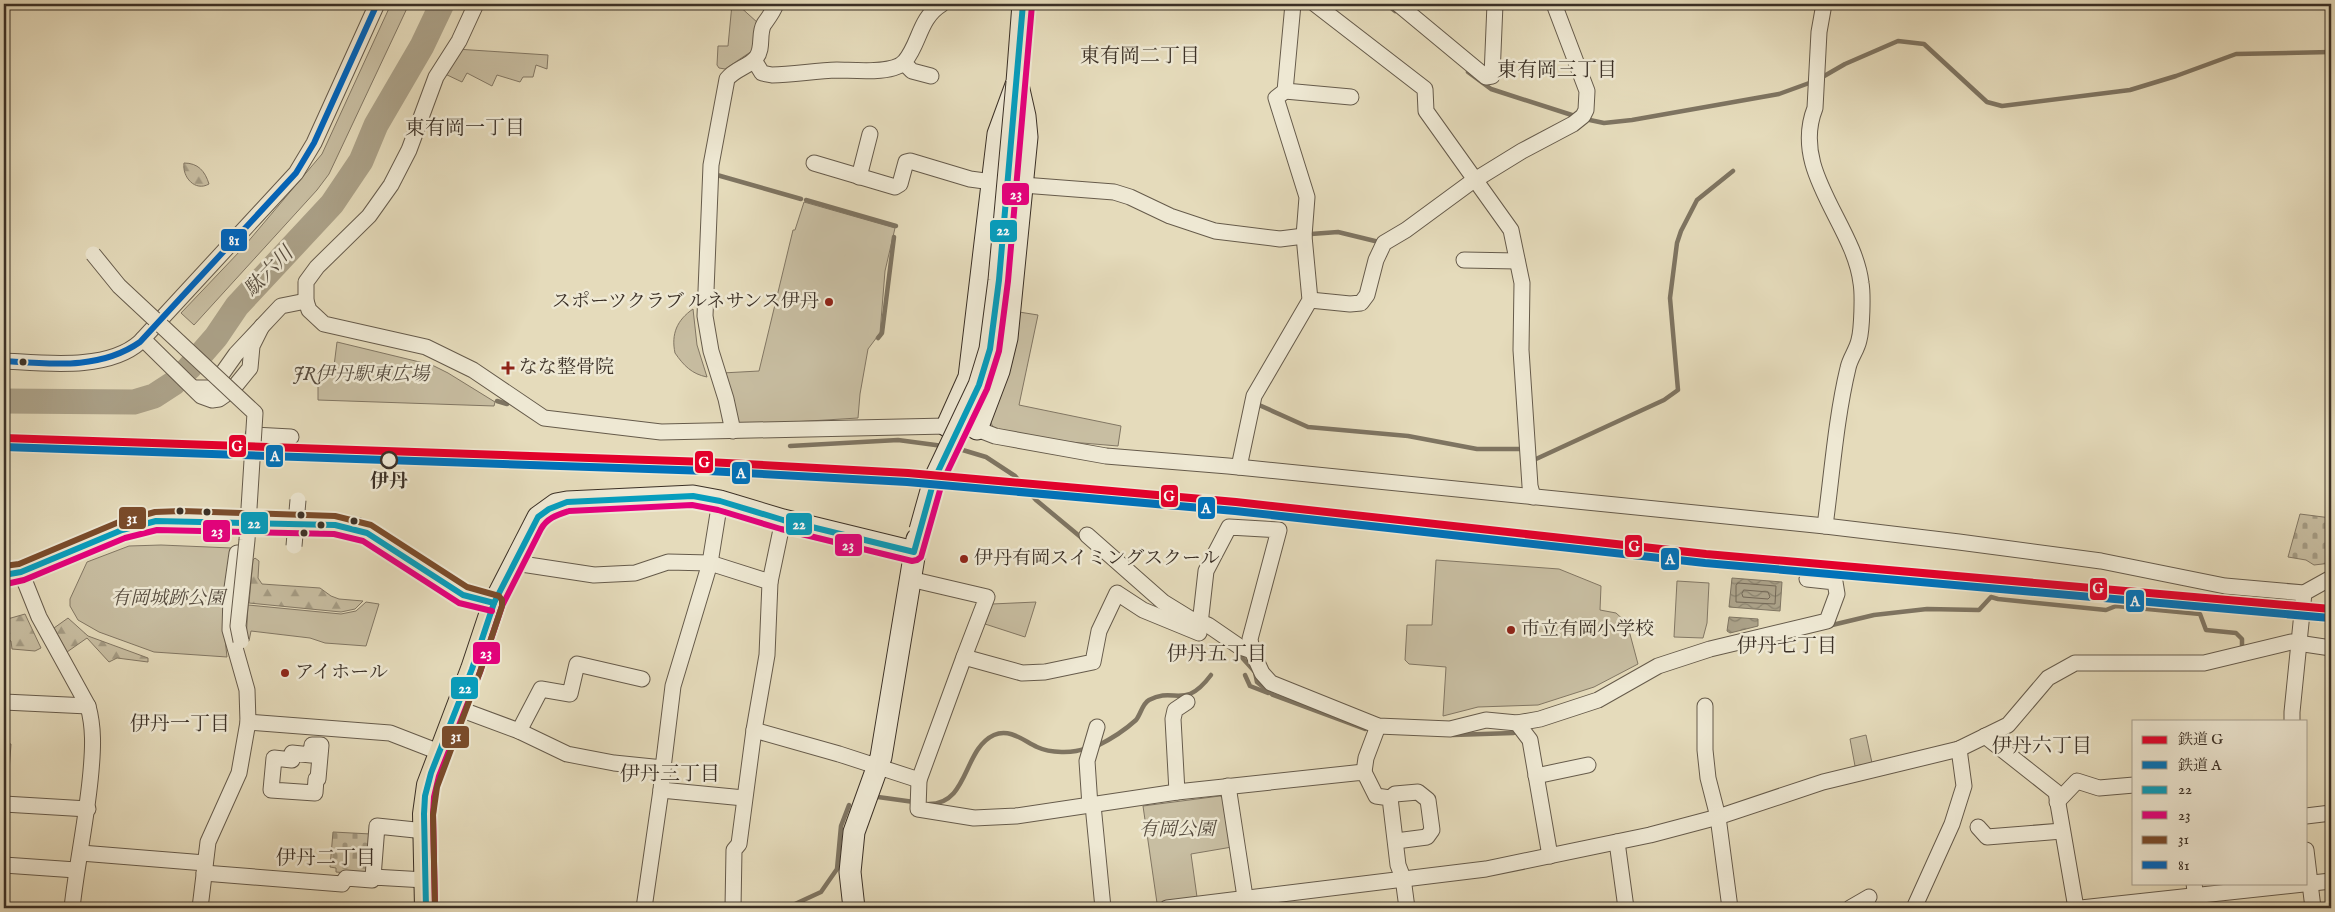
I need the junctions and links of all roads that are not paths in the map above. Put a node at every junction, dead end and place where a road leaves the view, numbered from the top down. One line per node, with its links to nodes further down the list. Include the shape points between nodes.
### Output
1 (378, 4): 31 (street, via 305,160 286,185)
2 (476, 4): 29 (street, via 436,77 409,150 391,185 369,216 306,282)
3 (776, 4): 12 (street, via 764,24 759,54)
4 (942, 4): 13 (street, via 928,15)
5 (1023, 4): 15 (street)
6 (1293, 4): 16 (street)
7 (1315, 4): 21 (street, via 1426,89 1426,111)
8 (1398, 4): 9 (street, via 1486,77 1492,76)
9 (1495, 4)
10 (1554, 4): 21 (street, via 1587,91 1587,106 1580,118 1562,131)
11 (1824, 4): 48 (street, via 1819,32 1815,108 1811,119 1812,157 1825,199 1855,257 1862,284 1859,340 1848,366)
12 (754, 60): 13 (street, via 762,73 772,75 880,70); 39 (street, via 727,78 712,165 705,316)
13 (904, 63): 14 (street, via 912,71)
14 (931, 76)
15 (1017, 82): 22 (street, via 998,134); 23 (street, via 1027,137); 51 (street, bridge, via 990,349 979,385 934,480)
16 (1285, 91): 17 (street); 24 (street, via 1276,98 1307,197)
17 (1351, 97)
18 (870, 134): 20 (street)
19 (814, 163): 20 (street)
20 (859, 177): 22 (street, via 896,186 900,184 906,162 910,160 970,179)
21 (1475, 179): 27 (street, via 1511,230); 28 (street, via 1382,246 1368,295 1362,303)
22 (992, 182): 37 (street, via 969,377)
23 (1023, 185): 24 (street, via 1114,192 1215,231 1280,239); 38 (street, via 1007,338 999,371)
24 (1304, 236): 28 (street)
25 (93, 254): 40 (street, bridge, via 119,286 254,413)
26 (1464, 260): 27 (street)
27 (1517, 260): 43 (street, via 1522,283 1524,410)
28 (1310, 300): 42 (street, via 1254,396)
29 (306, 301): 30 (street, via 281,306); 39 (street, via 309,310 324,324 417,344 452,358 544,418 661,432)
30 (262, 326): 33 (street); 35 (street, via 252,346 250,368)
31 (143, 339): 32 (street, via 128,351 99,362); 36 (street)
32 (4, 361)
33 (230, 362): 34 (street); 35 (street, via 242,362 245,367)
34 (218, 378): 35 (street, via 222,390); 36 (street, via 212,388)
35 (237, 384): 36 (street, via 219,399 212,400 201,396)
36 (194, 388)
37 (947, 426): 38 (street); 39 (street)
38 (977, 429): 42 (street, via 995,436 1106,456)
39 (733, 431)
40 (253, 434): 41 (street); 63 (street, bridge, via 238,626)
41 (291, 437)
42 (1239, 468): 43 (street)
43 (1533, 497): 48 (street)
44 (298, 500): 50 (street, bridge)
45 (720, 501): 46 (street); 53 (street, via 680,496 556,504 538,518); 54 (street)
46 (783, 520): 51 (street); 59 (street)
47 (240, 522): 55 (street, via 182,520 143,523); 61 (main road, via 335,525 357,529 377,538 463,595)
48 (1825, 526): 60 (street, via 2101,561 2225,586)
49 (1087, 536): 62 (street, via 1163,602 1189,618)
50 (294, 546)
51 (914, 552): 56 (street)
52 (236, 553): 75 (street, via 230,630 246,690)
53 (515, 562): 54 (street, via 594,575 635,573 668,562); 61 (street)
54 (710, 563): 59 (street); 85 (street, via 674,686)
55 (12, 574): 71 (street)
56 (910, 578): 67 (street, via 987,597); 86 (street)
57 (2331, 578): 60 (street)
58 (1807, 579): 78 (street, via 1835,582 1837,594 1827,621 1710,649 1658,666 1598,700)
59 (770, 582): 79 (street, via 766,655)
60 (2304, 593): 64 (street)
61 (494, 603): 73 (main road)
62 (1201, 621): 66 (street, via 1240,647); 66 (street, via 1206,571 1229,527 1278,530 1251,634); 67 (street, via 1199,634 1143,610 1117,593 1099,631 1093,662 1022,674)
63 (241, 641)
64 (2300, 645): 65 (street); 74 (street); 81 (street, via 2291,642 2204,663 2075,663 2048,678 2008,724)
65 (2331, 648)
66 (1252, 651): 77 (street, via 1262,673 1271,683)
67 (964, 657): 89 (street)
68 (642, 679): 80 (street, via 578,664 570,694 540,689)
69 (4, 702): 71 (street)
70 (1187, 702): 93 (street, via 1175,710 1172,719)
71 (88, 706): 99 (street, via 94,737)
72 (1705, 706): 102 (street, via 1708,778)
73 (457, 708): 80 (street); 83 (main road)
74 (2292, 720)
75 (248, 722): 83 (street, via 390,733); 112 (street, via 239,773 213,827)
76 (1097, 726): 98 (street, via 1087,766)
77 (1378, 726): 78 (street, via 1450,729 1486,720); 87 (street)
78 (1521, 728): 88 (street)
79 (754, 730): 86 (street); 94 (street)
80 (519, 732): 85 (street, via 567,754)
81 (1985, 736): 82 (street); 96 (street, via 2056,792)
82 (1959, 749): 102 (street, via 1808,786); 134 (street, via 1964,786 1952,824)
83 (439, 752): 104 (main road, via 425,796)
84 (1588, 765): 88 (street)
85 (663, 768): 92 (street)
86 (877, 768): 89 (street); 127 (street, via 854,832 850,872)
87 (1364, 772): 91 (street); 95 (street, via 1376,796)
88 (1536, 776): 109 (street)
89 (919, 780): 98 (street, via 918,809 974,818)
90 (2132, 785): 96 (street, via 2099,788 2077,781)
91 (1228, 786): 93 (street); 120 (street)
92 (661, 790): 94 (street); 125 (street)
93 (1177, 792): 98 (street)
94 (744, 798): 126 (street, via 739,844 734,850)
95 (1390, 798): 106 (street); 106 (street, via 1395,794 1418,792 1428,800 1432,830 1427,837)
96 (2057, 802): 105 (street)
97 (4, 804): 99 (street)
98 (1092, 806): 128 (street)
99 (88, 809): 108 (street)
100 (2331, 813): 101 (street)
101 (2308, 816)
102 (1718, 817): 107 (street); 132 (street)
103 (1978, 827): 105 (street, via 1987,838)
104 (425, 831): 114 (street, via 377,826); 116 (main road)
105 (2062, 831): 135 (street)
106 (1396, 841): 115 (street, via 1398,865)
107 (1616, 842): 109 (street); 131 (street)
108 (81, 853): 112 (street); 113 (street)
109 (1550, 856): 115 (street, via 1486,869)
110 (4, 865): 113 (street)
111 (2308, 867): 118 (street)
112 (204, 868): 114 (street, via 342,884 346,878 372,880); 123 (street)
113 (76, 870): 122 (street)
114 (373, 877): 116 (street)
115 (1404, 878): 120 (street); 130 (street)
116 (425, 880): 124 (main road)
117 (2331, 882): 118 (street)
118 (2310, 884): 119 (street); 137 (street)
119 (2195, 896): 136 (street)
120 (1245, 897): 129 (street)
121 (1869, 897): 133 (street)
122 (72, 908)
123 (200, 908)
124 (426, 908)
125 (644, 908)
126 (733, 908)
127 (854, 908)
128 (1103, 908)
129 (1167, 908)
130 (1407, 908)
131 (1626, 908)
132 (1730, 908)
133 (1850, 908)
134 (1914, 908)
135 (2076, 908)
136 (2081, 908)
137 (2313, 908)

